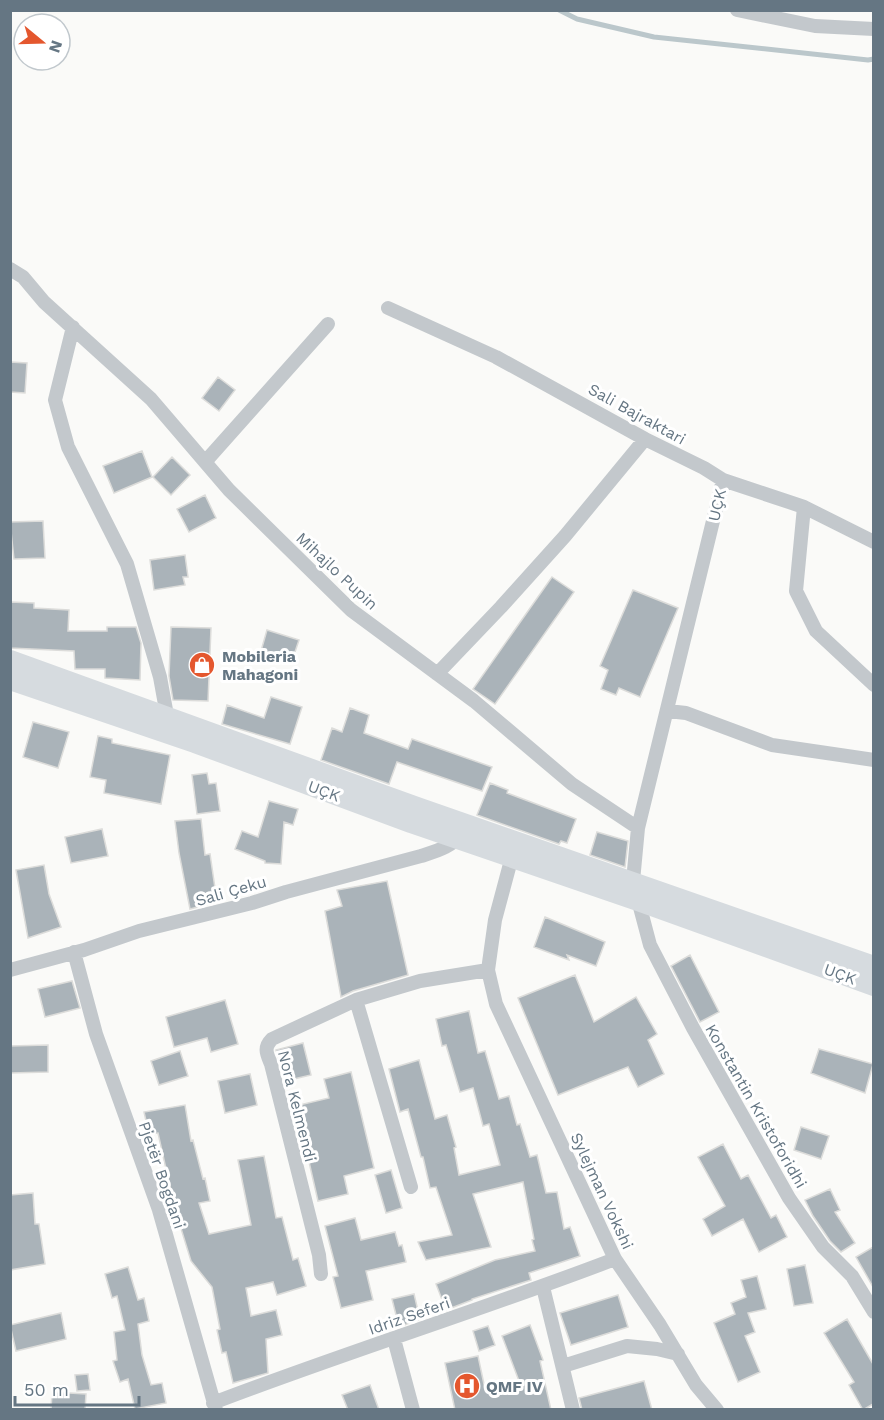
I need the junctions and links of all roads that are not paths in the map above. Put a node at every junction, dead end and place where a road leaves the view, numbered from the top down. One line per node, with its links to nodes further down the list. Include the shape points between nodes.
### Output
1 (737, 10): 2 (street, via 815,26)
2 (873, 29)
3 (10, 269): 6 (street, Mihajlo Pupin)
4 (388, 308): 7 (street, Sali Bajraktari, via 496,357)
5 (328, 324): 8 (street)
6 (73, 327): 8 (street, Mihajlo Pupin, via 151,399); 17 (street, via 55,400 68,447 127,564 160,677)
7 (645, 439): 9 (street, Sali Bajraktari); 13 (street, via 565,536)
8 (205, 462): 13 (street, Mihajlo Pupin, via 351,610)
9 (723, 480): 10 (street, Sali Bajraktari); 16 (street, UÇK)
10 (804, 507): 11 (street, Sali Bajraktari); 15 (street, via 796,591 816,631)
11 (873, 542)
12 (10, 660): 17 (main road, UÇK)
13 (437, 674): 19 (street, Mihajlo Pupin, via 572,784)
14 (10, 680): 17 (main road, UÇK)
15 (873, 685)
16 (668, 711): 18 (street, via 686,713 772,745); 19 (street, UÇK)
17 (168, 726): 20 (main road, UÇK)
18 (873, 760)
19 (638, 828): 22 (street, UÇK)
20 (461, 831): 21 (main road, UÇK); 24 (street, Sali Çeku, via 439,850 421,856)
21 (514, 850): 22 (main road, UÇK); 23 (main road, UÇK); 27 (street, Sylejman Vokshi, via 495,920)
22 (633, 881): 23 (street, UÇK); 25 (main road, UÇK)
23 (638, 901): 28 (main road, UÇK); 34 (street, Konstantin Kristoforidhi, via 650,945 789,1198 823,1247 852,1276)
24 (74, 952): 26 (street, Sali Çeku); 38 (street, Pjetër Bogdani, via 96,1034 159,1210)
25 (873, 966)
26 (10, 970)
27 (488, 970): 29 (street, via 420,981); 31 (street, Sylejman Vokshi, via 496,1004)
28 (873, 986)
29 (356, 1000): 30 (street); 32 (street, Nora Kelmendi, via 272,1039 266,1046)
30 (411, 1187)
31 (615, 1259): 33 (street, Idriz Seferi); 36 (street, Sylejman Vokshi)
32 (321, 1274)
33 (543, 1287): 35 (street, Idriz Seferi); 37 (street)
34 (873, 1312)
35 (394, 1339): 38 (street, Idriz Seferi, via 294,1372); 39 (street)
36 (678, 1354): 37 (street, via 627,1346); 41 (street, Sylejman Vokshi)
37 (563, 1366): 40 (street)
38 (214, 1406)
39 (413, 1410)
40 (573, 1410)
41 (717, 1410)

